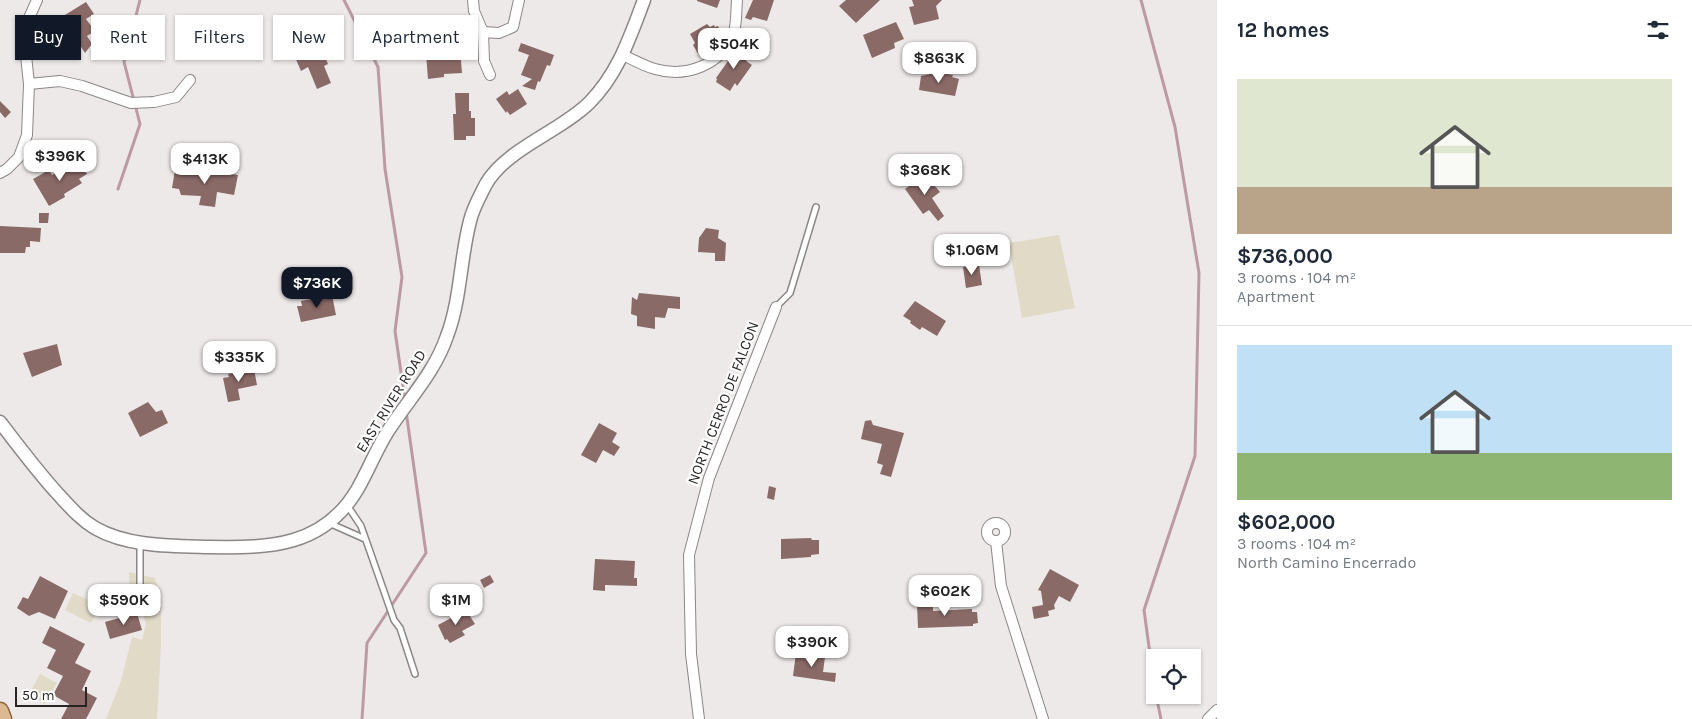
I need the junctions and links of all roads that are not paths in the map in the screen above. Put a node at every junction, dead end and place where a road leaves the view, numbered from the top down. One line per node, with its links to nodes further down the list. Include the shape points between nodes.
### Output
1 (37, 0): 10 (street, via 29,18 25,46)
2 (473, 0): 6 (street)
3 (519, 0): 6 (street, via 513,27 499,33)
4 (644, 0): 7 (street, EAST RIVER ROAD)
5 (737, 0): 7 (street, via 734,33 725,50 703,66 686,72 670,72)
6 (483, 32): 8 (street, via 484,61)
7 (623, 55): 15 (street, EAST RIVER ROAD, via 589,103 508,160 488,181 470,220 448,336 437,360 389,431)
8 (490, 74)
9 (190, 80): 10 (street, via 176,97 131,103 60,81)
10 (29, 84): 11 (street, via 27,135 19,157)
11 (0, 173)
12 (816, 207): 13 (lane, via 790,293)
13 (776, 306): 25 (street, NORTH CERRO DE FALCON, via 709,478 689,555 690,654)
14 (0, 422): 19 (street, EAST RIVER ROAD, via 38,472 78,516 96,529)
15 (347, 505): 16 (street, EAST RIVER ROAD); 17 (lane)
16 (329, 524): 17 (lane); 19 (street, EAST RIVER ROAD, via 310,535 283,544 242,547)
17 (366, 539): 21 (lane)
18 (996, 540): 26 (street, via 1001,586)
19 (140, 542): 20 (lane)
20 (140, 589)
21 (415, 674)
22 (1217, 710): 27 (street)
23 (0, 711): 24 (main road)
24 (3, 719)
25 (699, 719)
26 (1043, 719)
27 (1208, 719)

